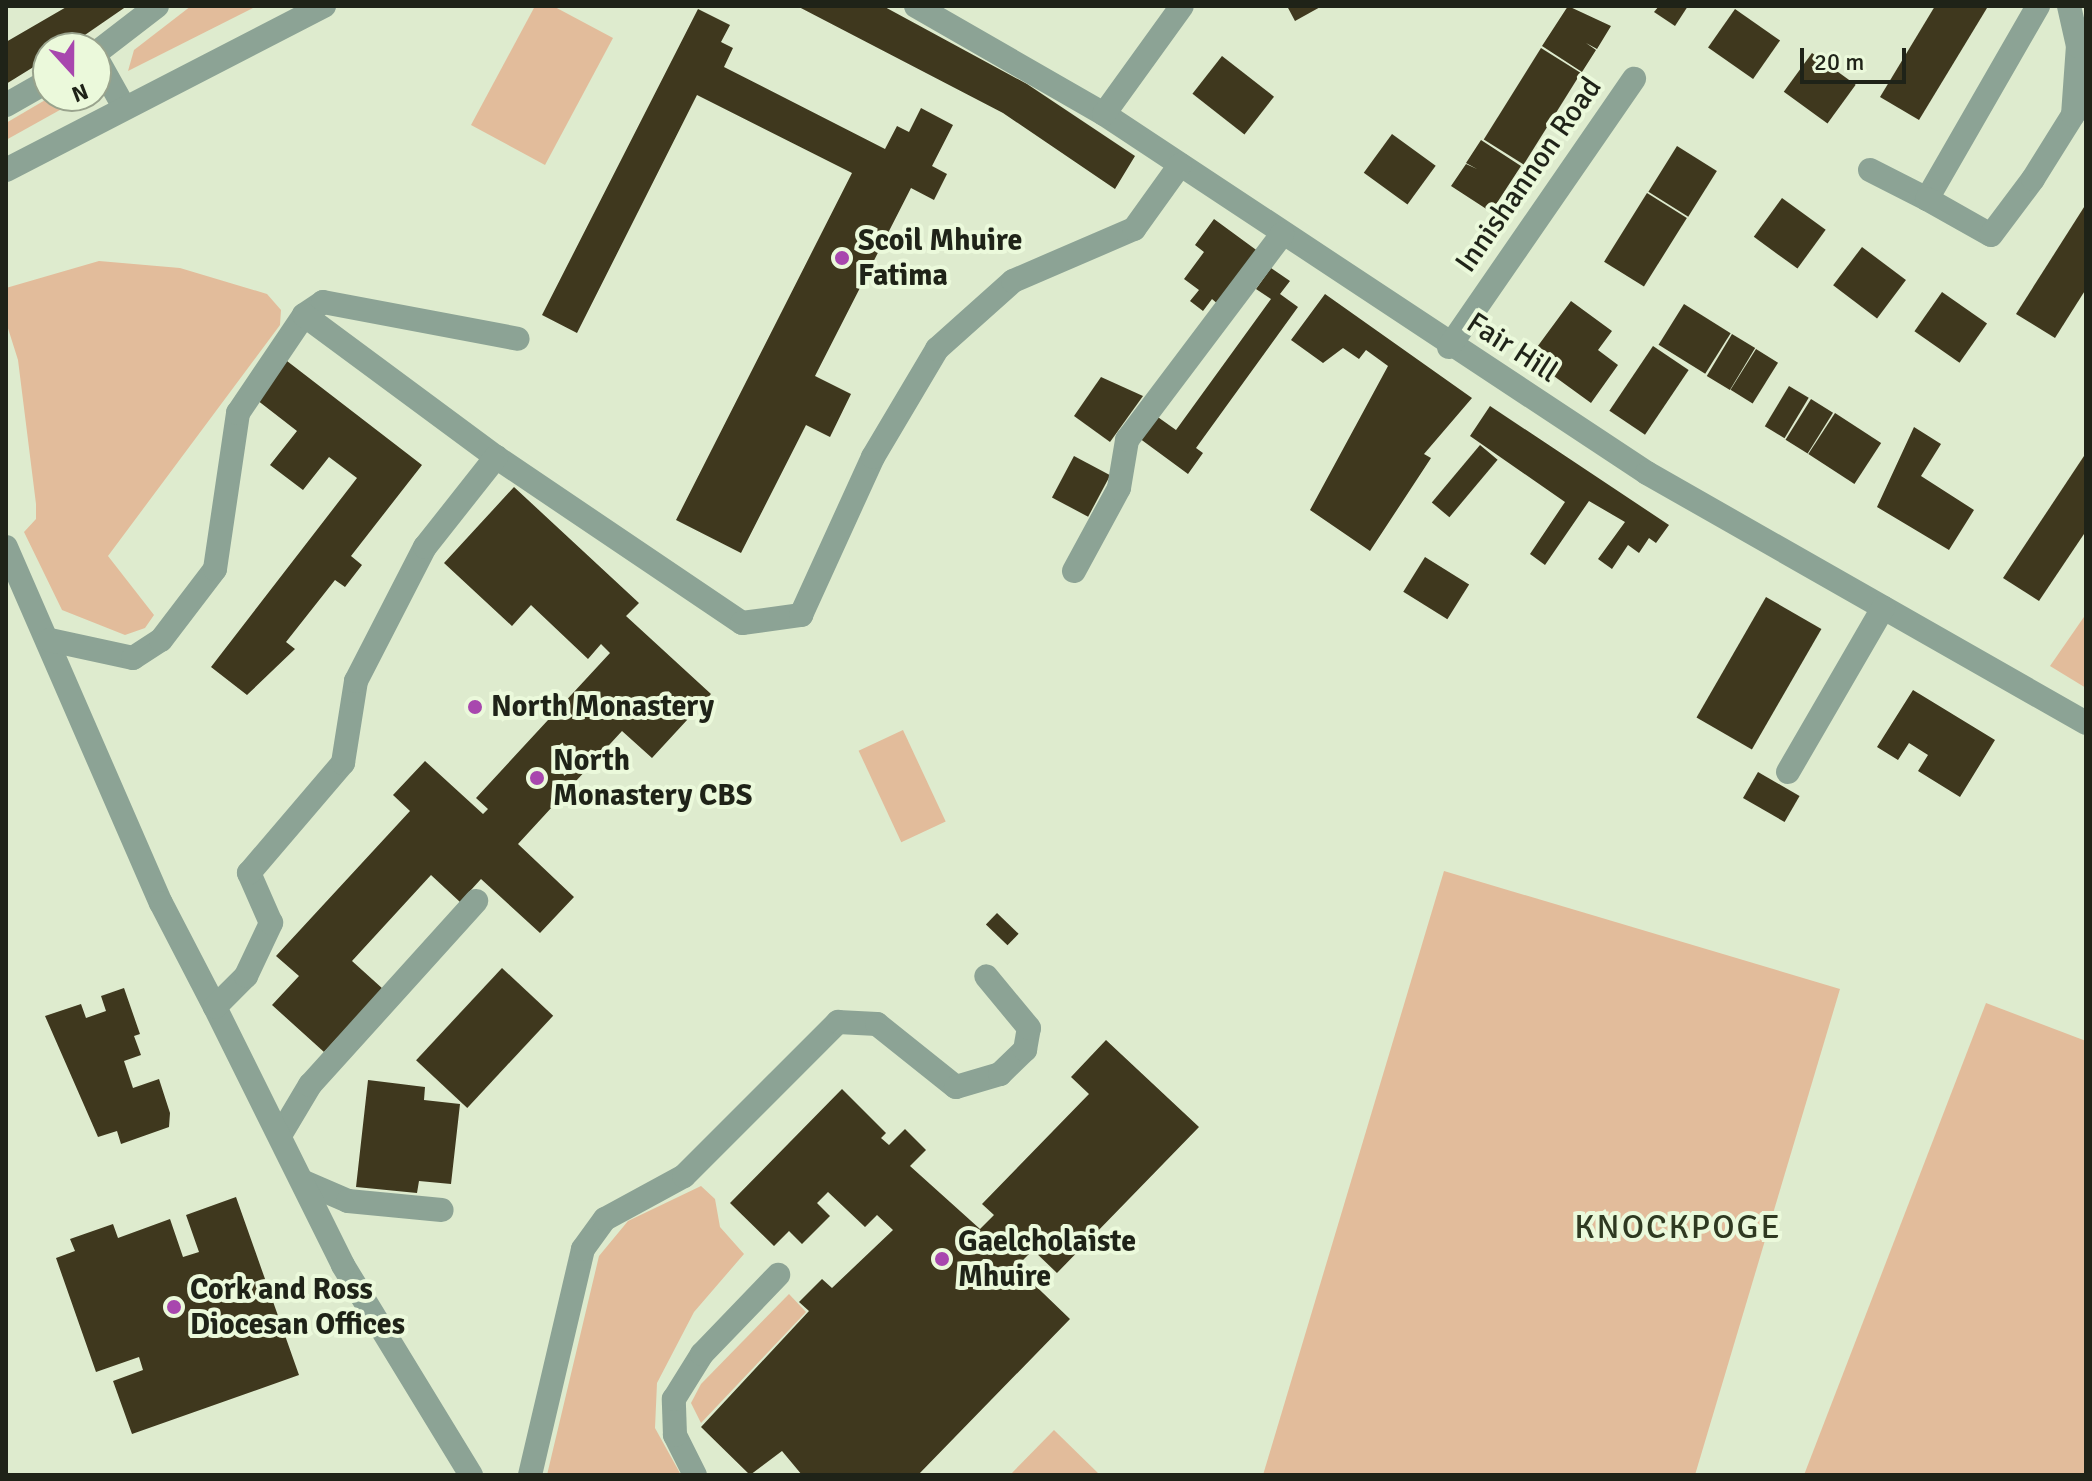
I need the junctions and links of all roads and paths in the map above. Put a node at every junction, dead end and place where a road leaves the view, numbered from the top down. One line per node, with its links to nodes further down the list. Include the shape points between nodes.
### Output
1 (157, 6): 7 (street)
2 (324, 6): 12 (street)
3 (916, 6): 13 (street, Fair Hill)
4 (1182, 6): 13 (street)
5 (2038, 6): 17 (street)
6 (2069, 6): 17 (street, via 2078,46 2073,115 2033,179 1991,235)
7 (112, 42)
8 (1634, 79): 21 (street, Innishannon Road)
9 (112, 85): 12 (street)
10 (32, 90): 11 (street)
11 (6, 105)
12 (124, 107): 15 (street)
13 (1104, 114): 14 (street, Fair Hill)
14 (1180, 165): 18 (street, Fair Hill); 22 (street, via 1134,229 1013,281 937,349 873,457 801,615 742,623)
15 (6, 170)
16 (1870, 170): 17 (street)
17 (1927, 199)
18 (1282, 234): 21 (street, Fair Hill); 24 (street, via 1127,440 1119,488)
19 (304, 315): 20 (street, via 323,302); 22 (street); 26 (street, via 238,413 215,569 161,640 133,658)
20 (518, 339)
21 (1449, 347): 25 (street, Fair Hill, via 1647,473)
22 (496, 457): 31 (street, via 425,547 356,681 343,763 249,873 271,923 246,976)
23 (6, 547): 26 (street)
24 (1074, 571)
25 (1883, 608): 27 (street, Fair Hill); 28 (street)
26 (50, 640): 31 (street, via 161,903)
27 (2086, 723)
28 (1788, 772)
29 (476, 901): 32 (street, via 310,1085)
30 (986, 976): 37 (street, via 1029,1028 1025,1050 1000,1074 956,1087 877,1024 838,1022 684,1176 605,1219 583,1249)
31 (215, 1007): 32 (street)
32 (282, 1132): 33 (street)
33 (304, 1182): 34 (street, via 348,1201); 36 (street, via 343,1265)
34 (442, 1210)
35 (778, 1275): 38 (street, via 702,1354 674,1399 675,1435)
36 (471, 1475)
37 (530, 1475)
38 (695, 1475)

